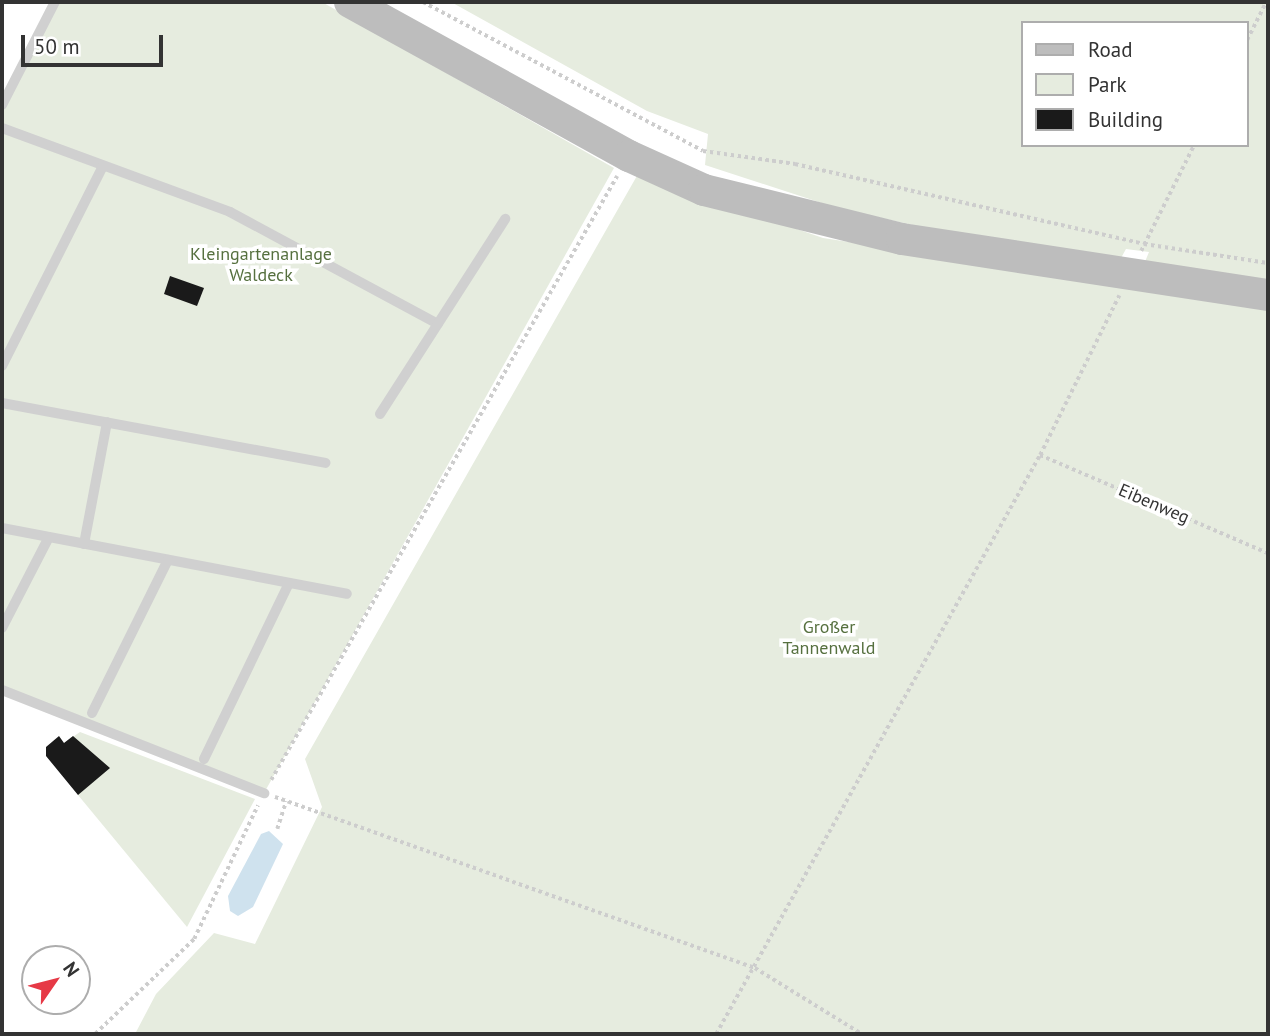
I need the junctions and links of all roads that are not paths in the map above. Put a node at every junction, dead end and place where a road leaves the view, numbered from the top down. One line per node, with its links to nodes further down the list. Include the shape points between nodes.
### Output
1 (55, 2): 3 (lane)
2 (350, 2): 7 (main road, via 629,156 704,190 902,239 1128,278)
3 (2, 105)
4 (2, 128): 5 (lane)
5 (103, 166): 8 (lane, via 230,212); 9 (lane)
6 (505, 219): 8 (lane)
7 (1268, 295)
8 (438, 324): 11 (lane)
9 (2, 366)
10 (2, 404): 12 (lane)
11 (380, 414)
12 (107, 422): 13 (lane); 16 (lane)
13 (325, 463)
14 (2, 528): 15 (lane)
15 (49, 537): 16 (lane); 20 (lane)
16 (84, 544): 17 (lane)
17 (168, 560): 18 (lane); 22 (lane)
18 (289, 583): 19 (lane); 23 (lane)
19 (347, 594)
20 (2, 628)
21 (2, 690): 24 (lane)
22 (92, 713)
23 (204, 759)
24 (264, 793)

